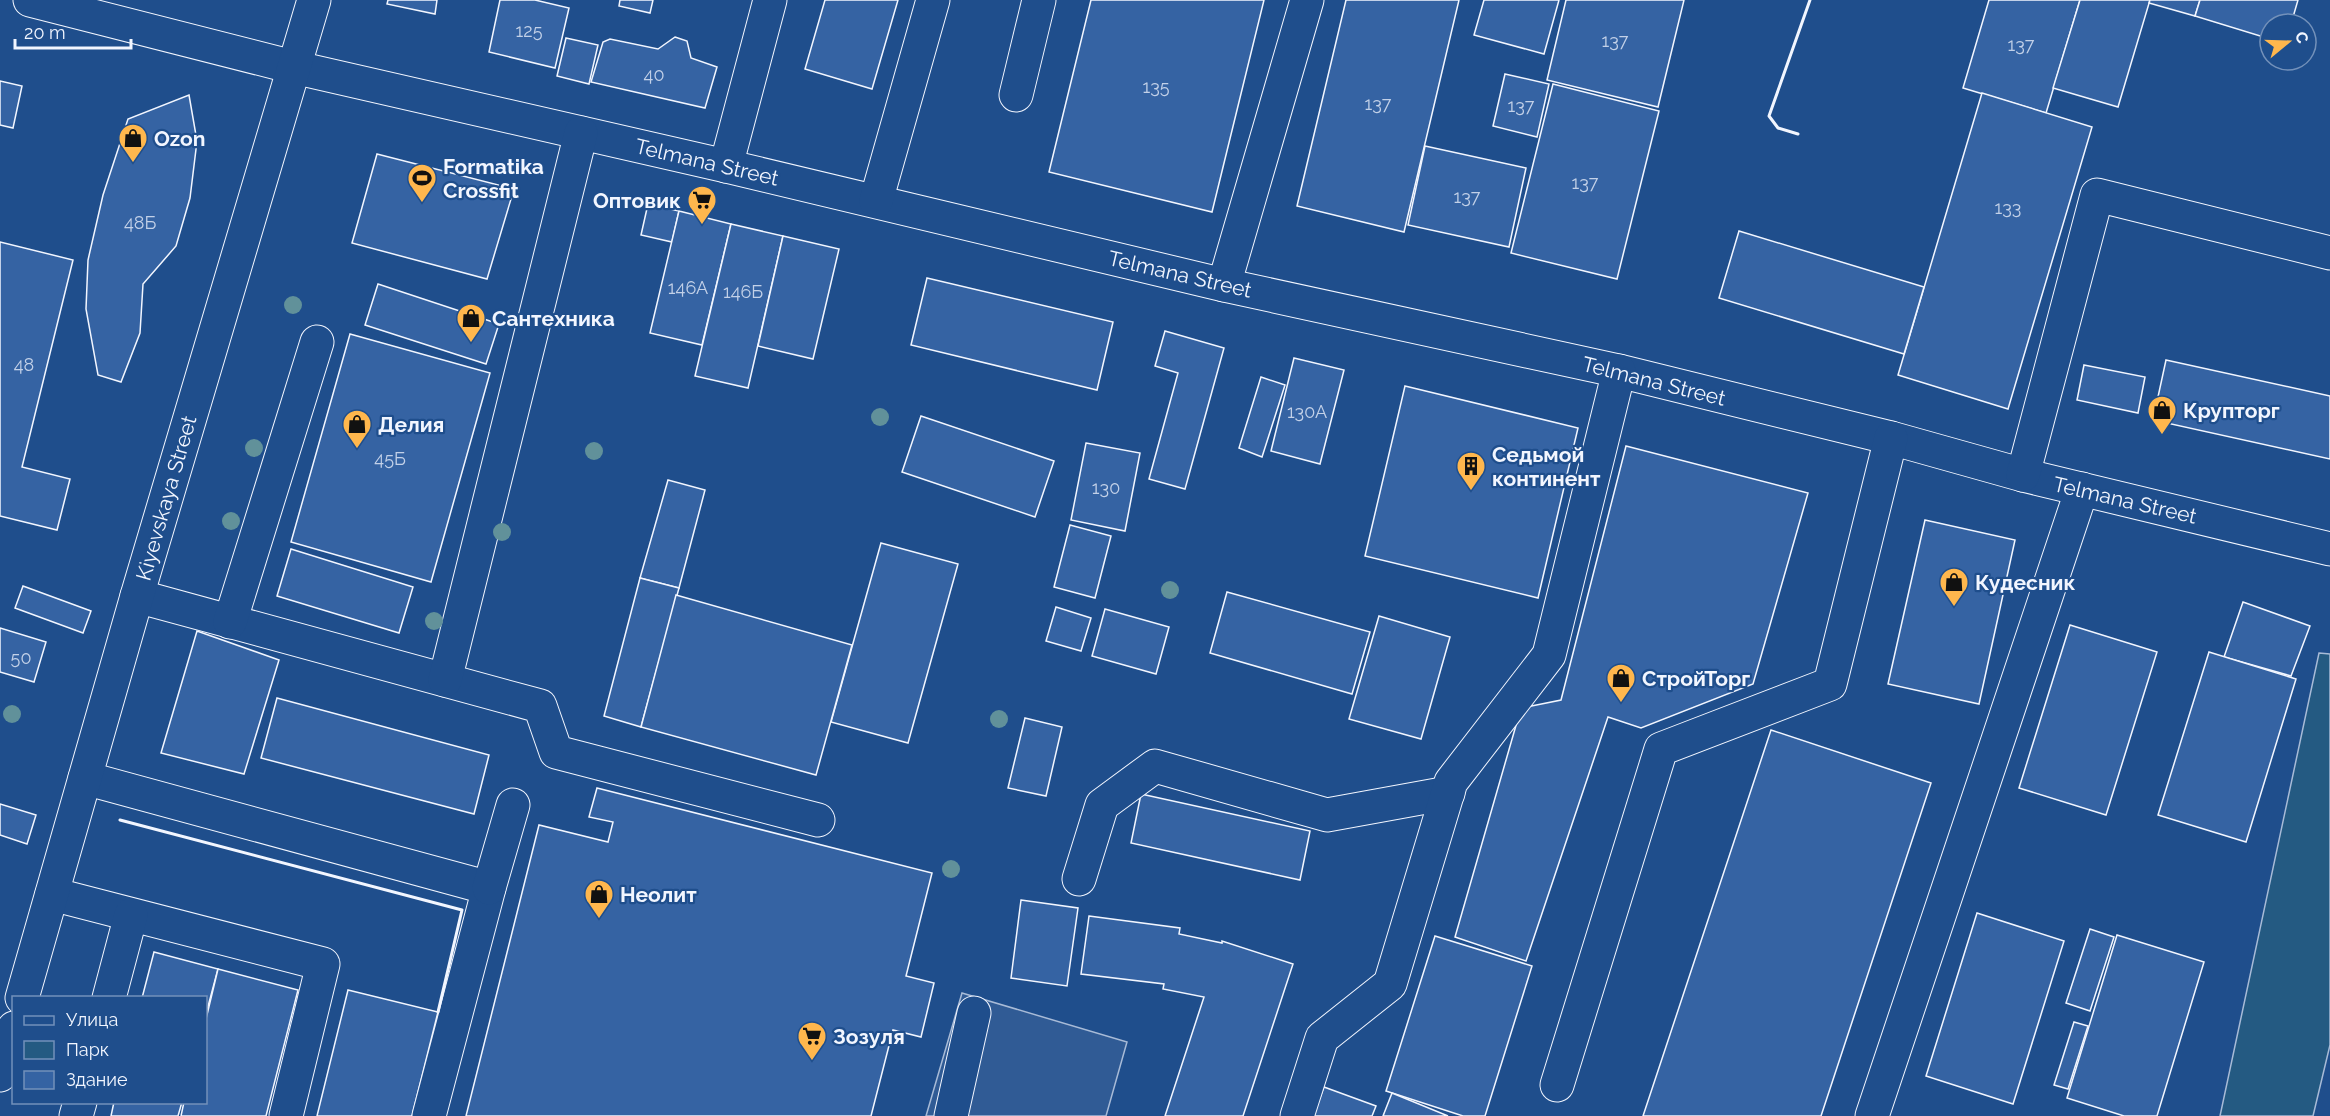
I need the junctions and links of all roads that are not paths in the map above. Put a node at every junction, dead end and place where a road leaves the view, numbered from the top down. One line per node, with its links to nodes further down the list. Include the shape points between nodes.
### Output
1 (30, 0): 7 (street, Telmana Street)
2 (314, 0): 7 (street, Kiyevskaya Street)
3 (770, 0): 10 (street)
4 (933, 0): 11 (street)
5 (1039, 0): 8 (street)
6 (1307, 0): 13 (street)
7 (293, 67): 9 (street, Telmana Street); 20 (street, Kiyevskaya Street)
8 (1016, 95)
9 (581, 133): 10 (street, Telmana Street); 22 (street)
10 (726, 166): 11 (street, Telmana Street)
11 (876, 201): 13 (street, Telmana Street)
12 (2330, 253): 17 (street, via 2097,195)
13 (1224, 285): 15 (street, Telmana Street)
14 (317, 342): 21 (street)
15 (1619, 371): 16 (street, Telmana Street); 24 (street, via 1549,655 1451,782)
16 (1891, 438): 17 (street, Telmana Street); 36 (street, via 1830,684 1661,749)
17 (2023, 475): 18 (street, Telmana Street)
18 (2082, 489): 19 (street, Telmana Street); 41 (street)
19 (2330, 549)
20 (137, 596): 21 (street); 23 (street, Kiyevskaya Street)
21 (230, 622): 22 (street)
22 (445, 680): 26 (street, via 540,706 556,752)
23 (85, 778): 28 (street); 29 (street, Kiyevskaya Street)
24 (1448, 793): 27 (street, via 1327,815 1155,766 1102,805); 40 (street, via 1390,984 1322,1038)
25 (513, 805): 28 (street)
26 (818, 820)
27 (1079, 879)
28 (489, 888): 38 (street)
29 (52, 894): 30 (street); 31 (street, Kiyevskaya Street)
30 (131, 915): 32 (street); 37 (street, via 323,964)
31 (23, 996)
32 (110, 996)
33 (974, 1013): 39 (street)
34 (12, 1035): 35 (street)
35 (0, 1075)
36 (1557, 1085)
37 (286, 1116)
38 (429, 1116)
39 (951, 1116)
40 (1297, 1116)
41 (1872, 1116)

